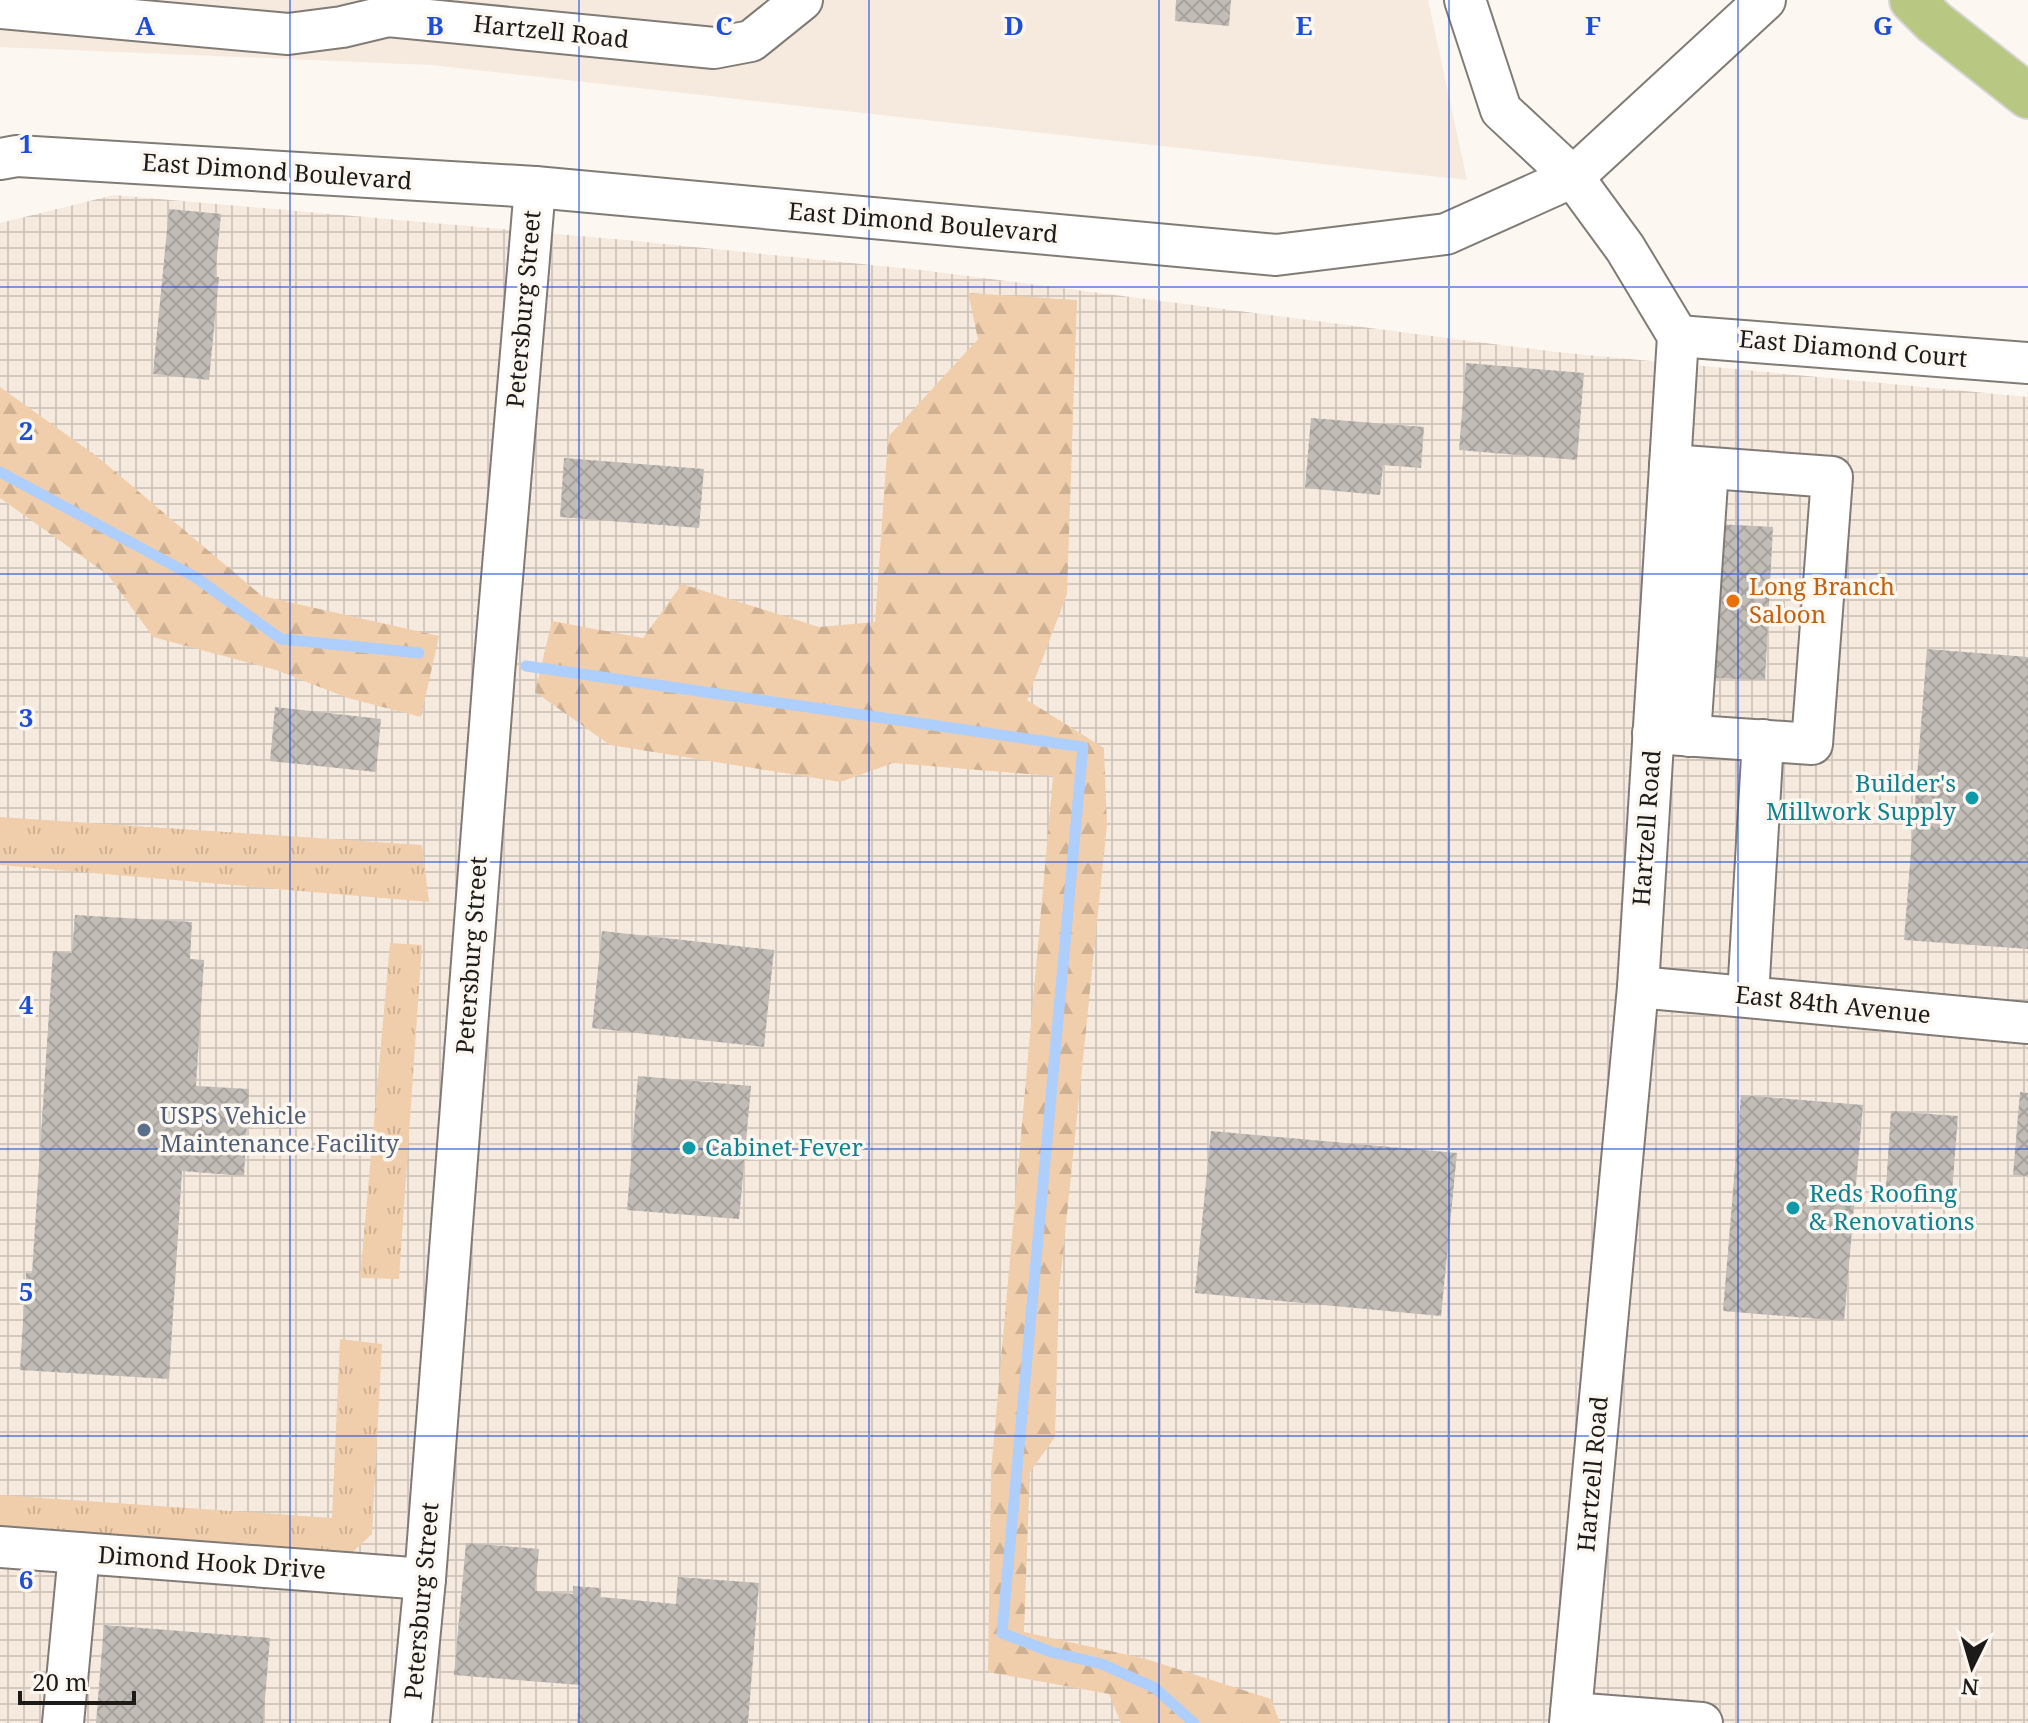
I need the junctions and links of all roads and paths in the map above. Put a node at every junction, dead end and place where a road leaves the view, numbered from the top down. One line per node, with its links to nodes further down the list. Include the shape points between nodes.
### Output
1 (802, 0): 5 (street, Hartzell Road, via 751,41 714,48 388,16 288,34)
2 (1465, 0): 8 (street, via 1501,110)
3 (1765, 0): 8 (street, East Dimond Boulevard)
4 (1912, 0): 6 (main road)
5 (0, 8)
6 (2028, 96)
7 (0, 159): 9 (street, East Dimond Boulevard)
8 (1573, 177): 9 (street, East Dimond Boulevard, via 1446,234 1276,255); 10 (street, via 1625,248)
9 (535, 187): 20 (street, Petersburg Street)
10 (1678, 336): 11 (street, East Diamond Court); 12 (street, Hartzell Road)
11 (2028, 363)
12 (1689, 467): 13 (street, Hartzell Road); 14 (street, via 1832,477 1812,744)
13 (1672, 734): 14 (street); 15 (street, Hartzell Road)
14 (1763, 740): 16 (street)
15 (1638, 987): 16 (street, East 84th Avenue); 21 (street, Hartzell Road)
16 (1748, 996): 17 (street, East 84th Avenue)
17 (2028, 1023)
18 (0, 1547): 19 (street, Dimond Hook Drive)
19 (79, 1553): 20 (street, Dimond Hook Drive); 22 (street)
20 (425, 1579): 23 (street, Petersburg Street)
21 (1570, 1718): 24 (street)
22 (63, 1723)
23 (411, 1723)
24 (1702, 1723)

